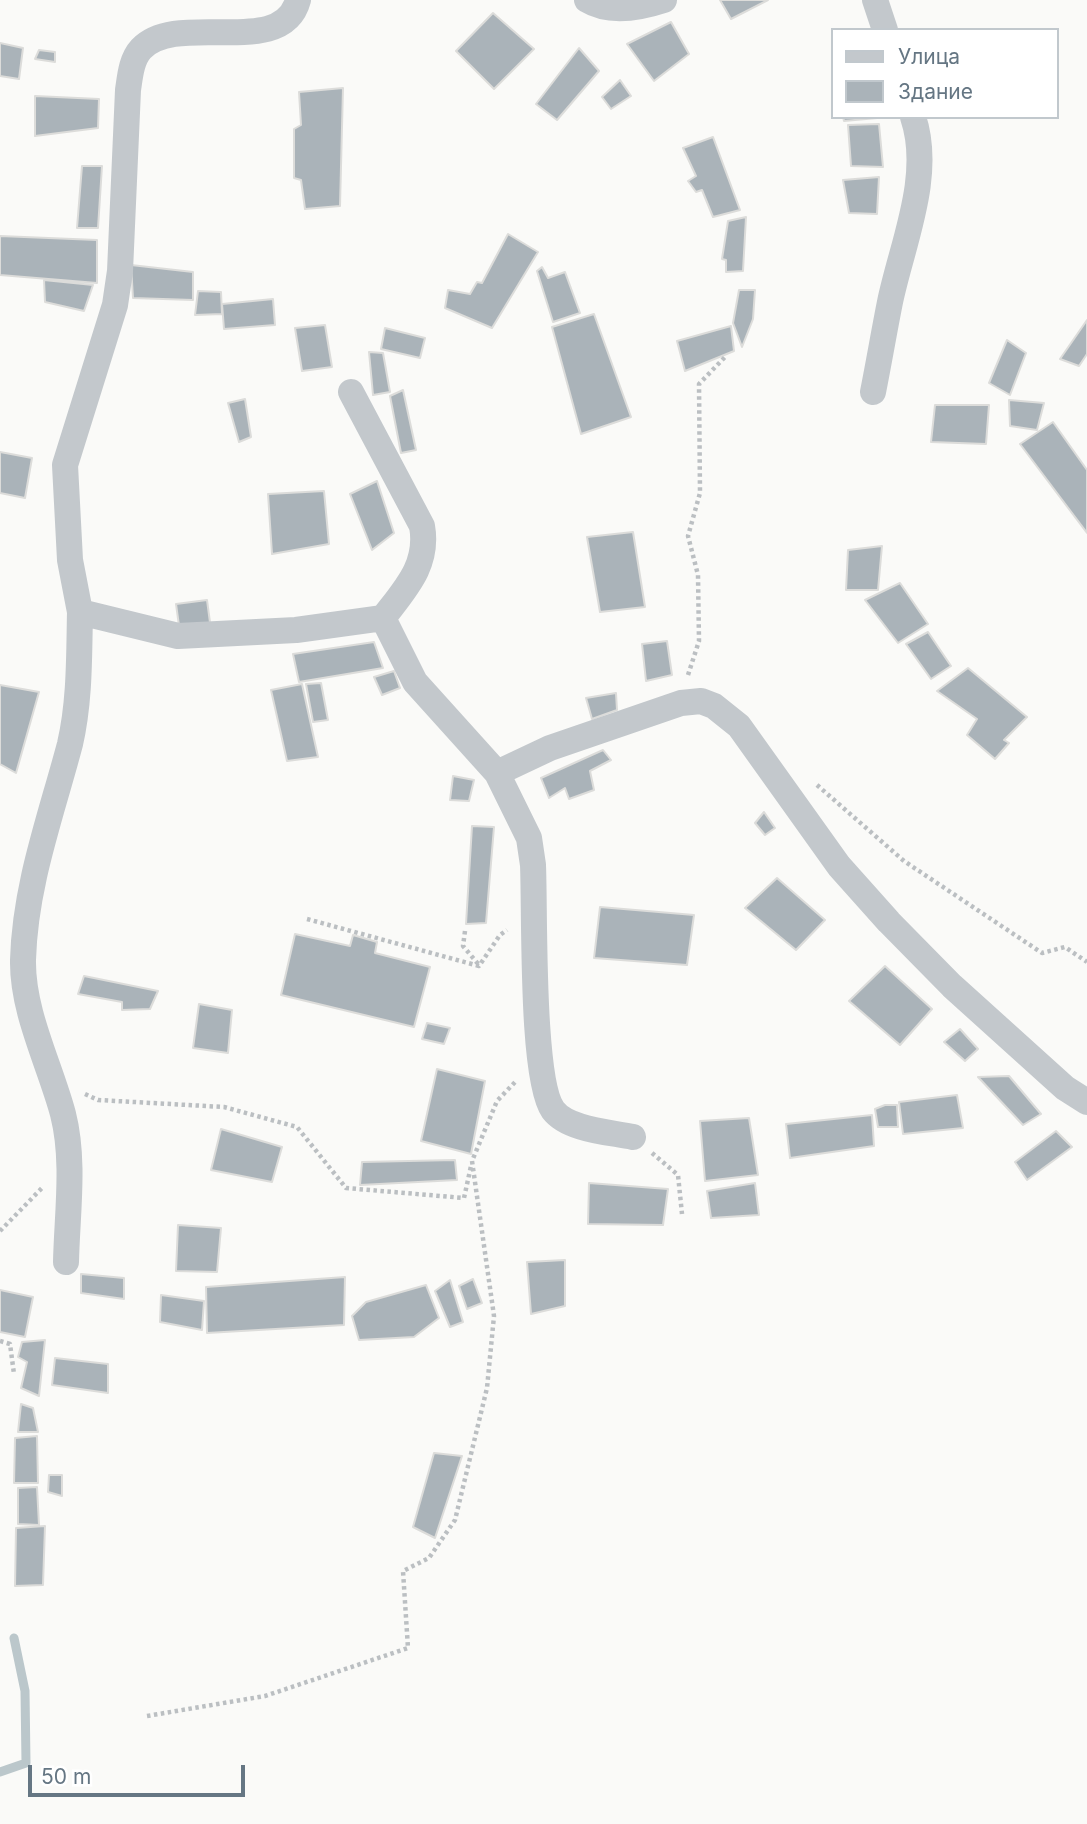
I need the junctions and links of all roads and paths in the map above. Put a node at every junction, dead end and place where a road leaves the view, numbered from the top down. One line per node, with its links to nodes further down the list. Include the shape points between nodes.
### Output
1 (298, 0): 10 (street, via 289,18 263,32 192,32 156,38 133,63 120,271 114,305 65,465 70,560)
2 (587, 0): 3 (street, via 616,8)
3 (664, 0)
4 (876, 0): 5 (street)
5 (884, 28)
6 (913, 119): 9 (street, via 918,179)
7 (725, 357): 12 (path, via 699,384 700,492 688,536 698,575 699,641)
8 (351, 391): 11 (street, via 422,526 425,545 413,578)
9 (873, 393)
10 (80, 612): 11 (street, via 177,636 296,630); 21 (street, via 78,684 70,741 27,908 23,964)
11 (383, 618): 13 (street, via 415,682)
12 (681, 703): 13 (street, via 550,748); 22 (street, via 701,701 714,706 739,726 839,866 889,922 952,986 1065,1088)
13 (497, 774): 20 (street, via 529,838)
14 (809, 778): 18 (path, via 904,861 1042,953 1065,947)
15 (307, 919): 19 (path)
16 (509, 929): 19 (path)
17 (465, 931): 19 (path, via 464,946)
18 (1087, 962)
19 (479, 966)
20 (539, 1056): 23 (street, via 544,1092 554,1112 571,1123); 25 (path, via 497,1101)
21 (52, 1079): 24 (street, via 64,1116); 25 (path, via 97,1100 224,1107 297,1126 346,1188 464,1198)
22 (1087, 1102)
23 (633, 1137): 26 (path, via 678,1175)
24 (69, 1154): 27 (path); 28 (street)
25 (472, 1161): 31 (path, via 494,1316 487,1388 455,1520 429,1558 403,1571 408,1648 265,1696)
26 (682, 1214)
27 (0, 1231)
28 (66, 1262)
29 (0, 1342): 30 (path, via 10,1344)
30 (14, 1374)
31 (147, 1716)

